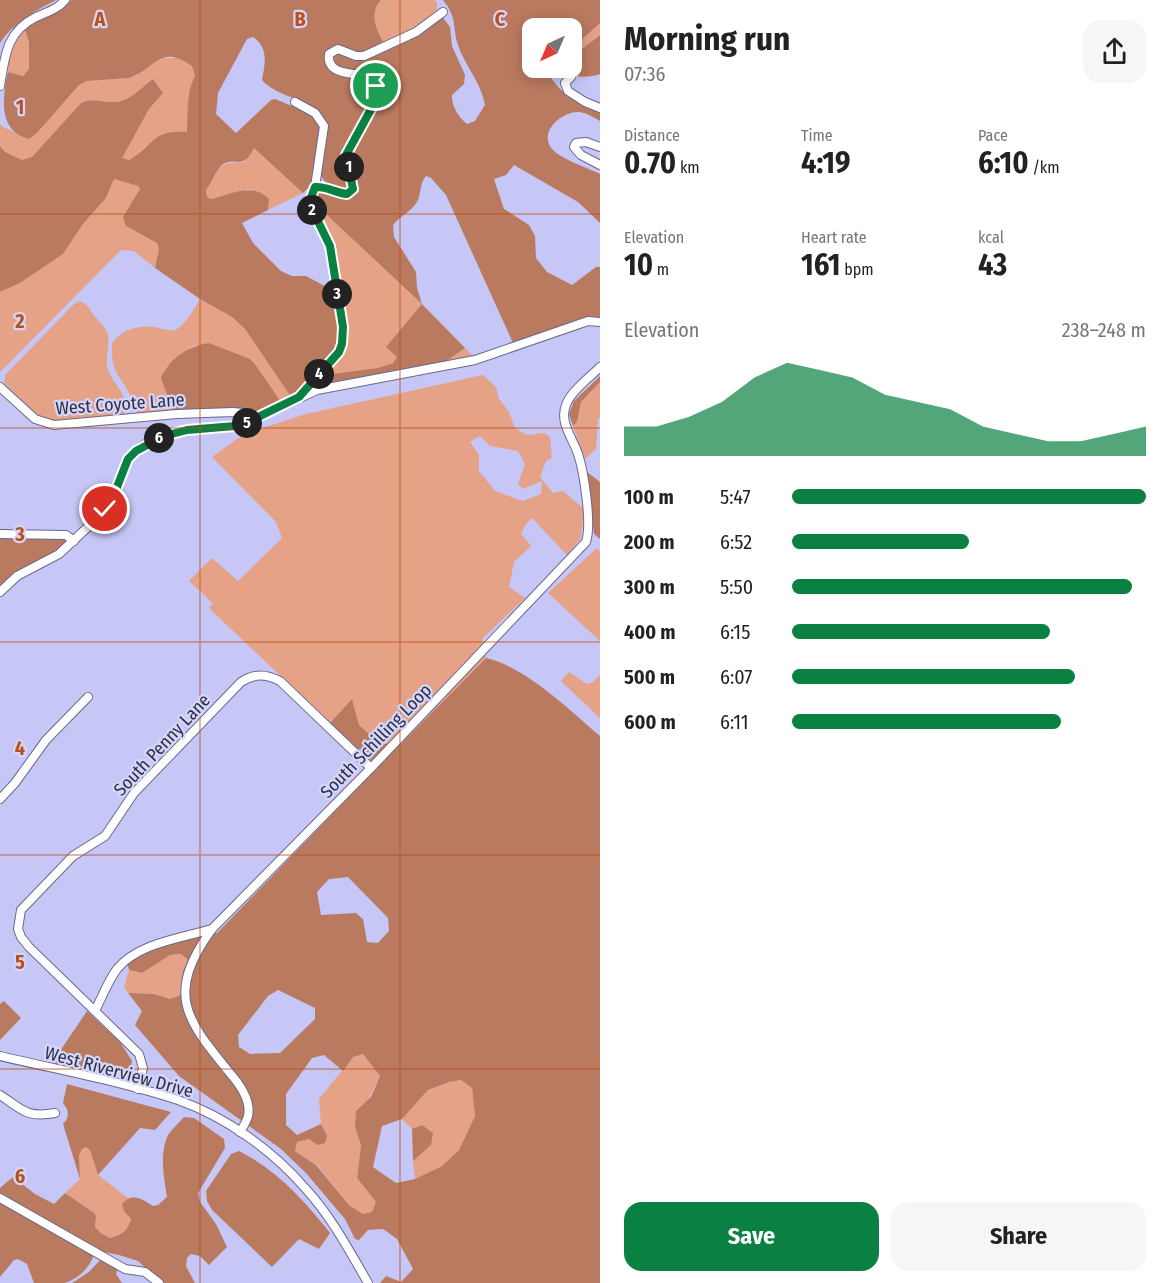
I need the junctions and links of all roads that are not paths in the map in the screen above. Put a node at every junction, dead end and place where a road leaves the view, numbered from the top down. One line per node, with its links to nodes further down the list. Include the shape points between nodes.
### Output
1 (65, 0): 4 (street, via 14,34 5,51)
2 (443, 12): 9 (street, via 416,32 364,56 338,49 329,54 333,68 368,77 376,86 376,93 371,112 346,155 353,189 342,194)
3 (570, 78): 6 (street, via 565,83 568,91)
4 (0, 86)
5 (295, 102): 9 (street, via 315,113 324,126)
6 (600, 108)
7 (600, 147): 8 (street, via 579,141 574,147 580,155)
8 (600, 165)
9 (315, 187): 13 (street, via 309,203 330,246 343,336 335,359)
10 (600, 322): 13 (street, via 588,321 475,360 334,386)
11 (600, 367): 19 (street, South Schilling Loop, via 574,393 564,416 580,462 588,513 585,542)
12 (0, 387): 14 (street, West Coyote Lane, via 35,419 54,425 233,412)
13 (299, 397): 14 (street)
14 (252, 420): 16 (street, via 235,426 187,430 147,443 128,459 105,509)
15 (0, 534): 16 (street, via 66,535)
16 (74, 541): 17 (street, via 17,576)
17 (0, 592)
18 (88, 697): 20 (street, via 46,740)
19 (371, 768): 21 (street, South Schilling Loop); 22 (street, South Penny Lane, via 280,681 257,675 241,682 134,793 105,836 66,862 21,910 21,937)
20 (0, 799)
21 (212, 929): 22 (street, via 154,946 124,961); 27 (street, South Schilling Loop, via 190,964 187,1004 195,1027 247,1099 248,1116)
22 (95, 1011): 24 (street, South Penny Lane, via 139,1054 143,1068)
23 (0, 1056): 24 (street, West Riverview Drive)
24 (138, 1089): 27 (street, West Riverview Drive, via 184,1103)
25 (0, 1095): 26 (street, via 29,1114)
26 (55, 1113)
27 (240, 1132): 30 (street, West Riverview Drive, via 306,1188)
28 (0, 1198): 29 (street, via 125,1269 145,1272)
29 (159, 1283)
30 (368, 1283)

